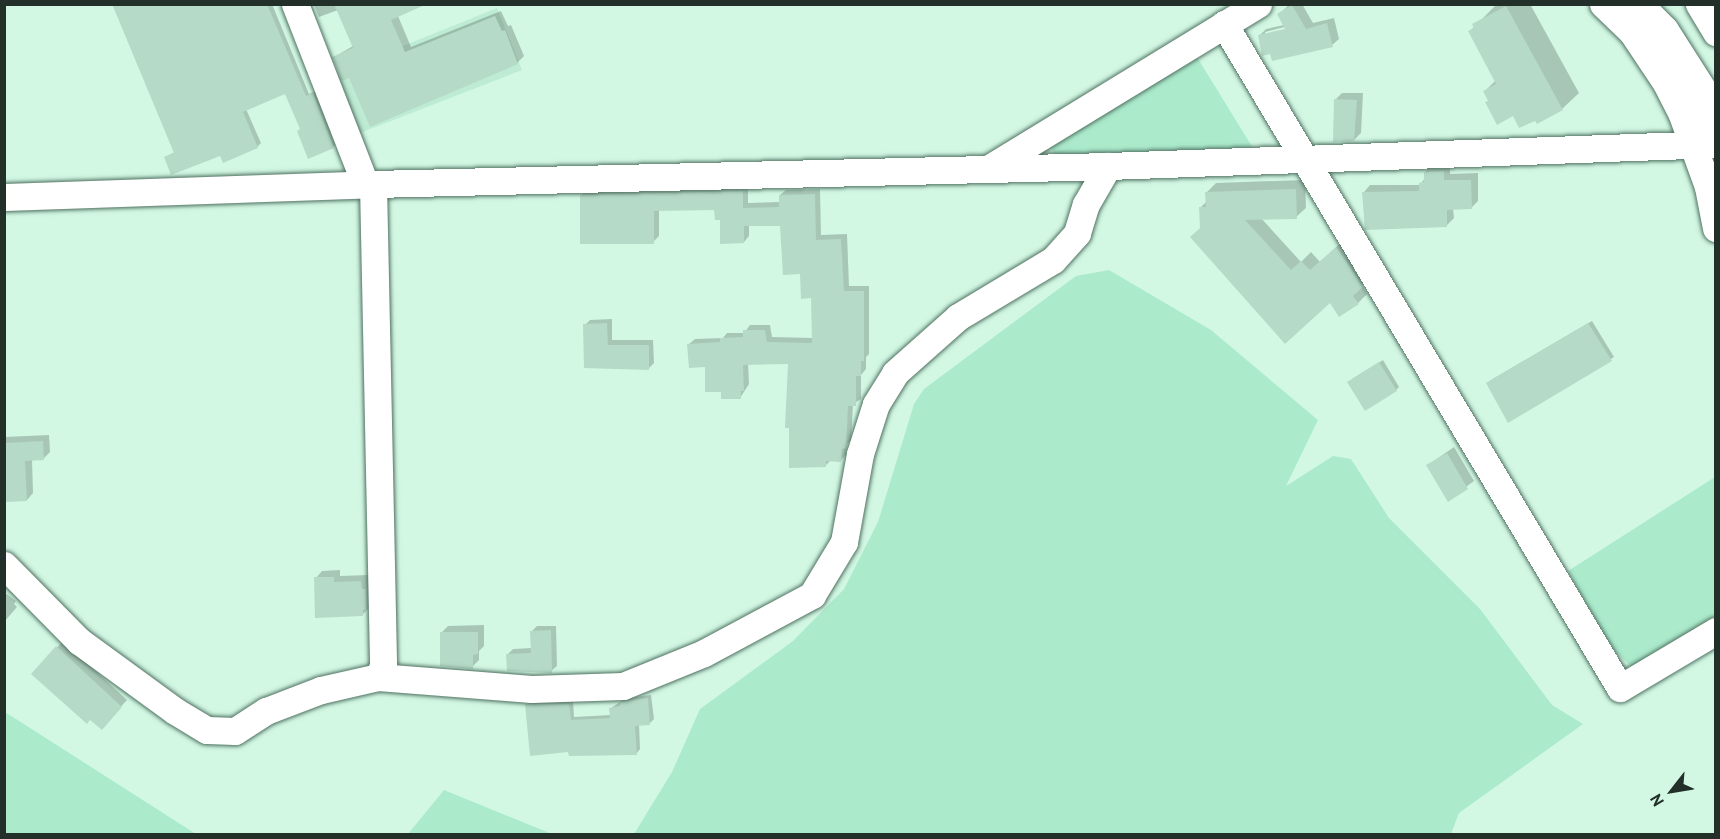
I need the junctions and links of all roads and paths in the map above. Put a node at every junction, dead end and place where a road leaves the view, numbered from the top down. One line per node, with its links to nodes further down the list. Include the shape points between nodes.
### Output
1 (295, 4): 12 (street)
2 (1258, 4): 6 (street)
3 (1603, 4): 8 (street, via 1632,32)
4 (1635, 4): 8 (highway, via 1662,31 1703,94)
5 (1699, 4): 7 (street)
6 (1224, 24): 9 (street); 11 (street)
7 (1716, 32)
8 (1708, 140): 9 (street); 14 (street, via 1708,188)
9 (1307, 160): 10 (street); 16 (street, via 1620,688)
10 (1108, 166): 11 (street); 17 (street, via 1086,204 1077,233 1053,260 958,316 895,374 876,404 863,444 844,542 812,595 704,653 623,686 532,689)
11 (991, 167): 12 (street)
12 (369, 184): 13 (street); 17 (street, via 383,666)
13 (4, 197)
14 (1716, 228)
15 (4, 565): 17 (street, via 79,641 207,730 235,731 277,707 321,690)
16 (1716, 630)
17 (378, 677)

